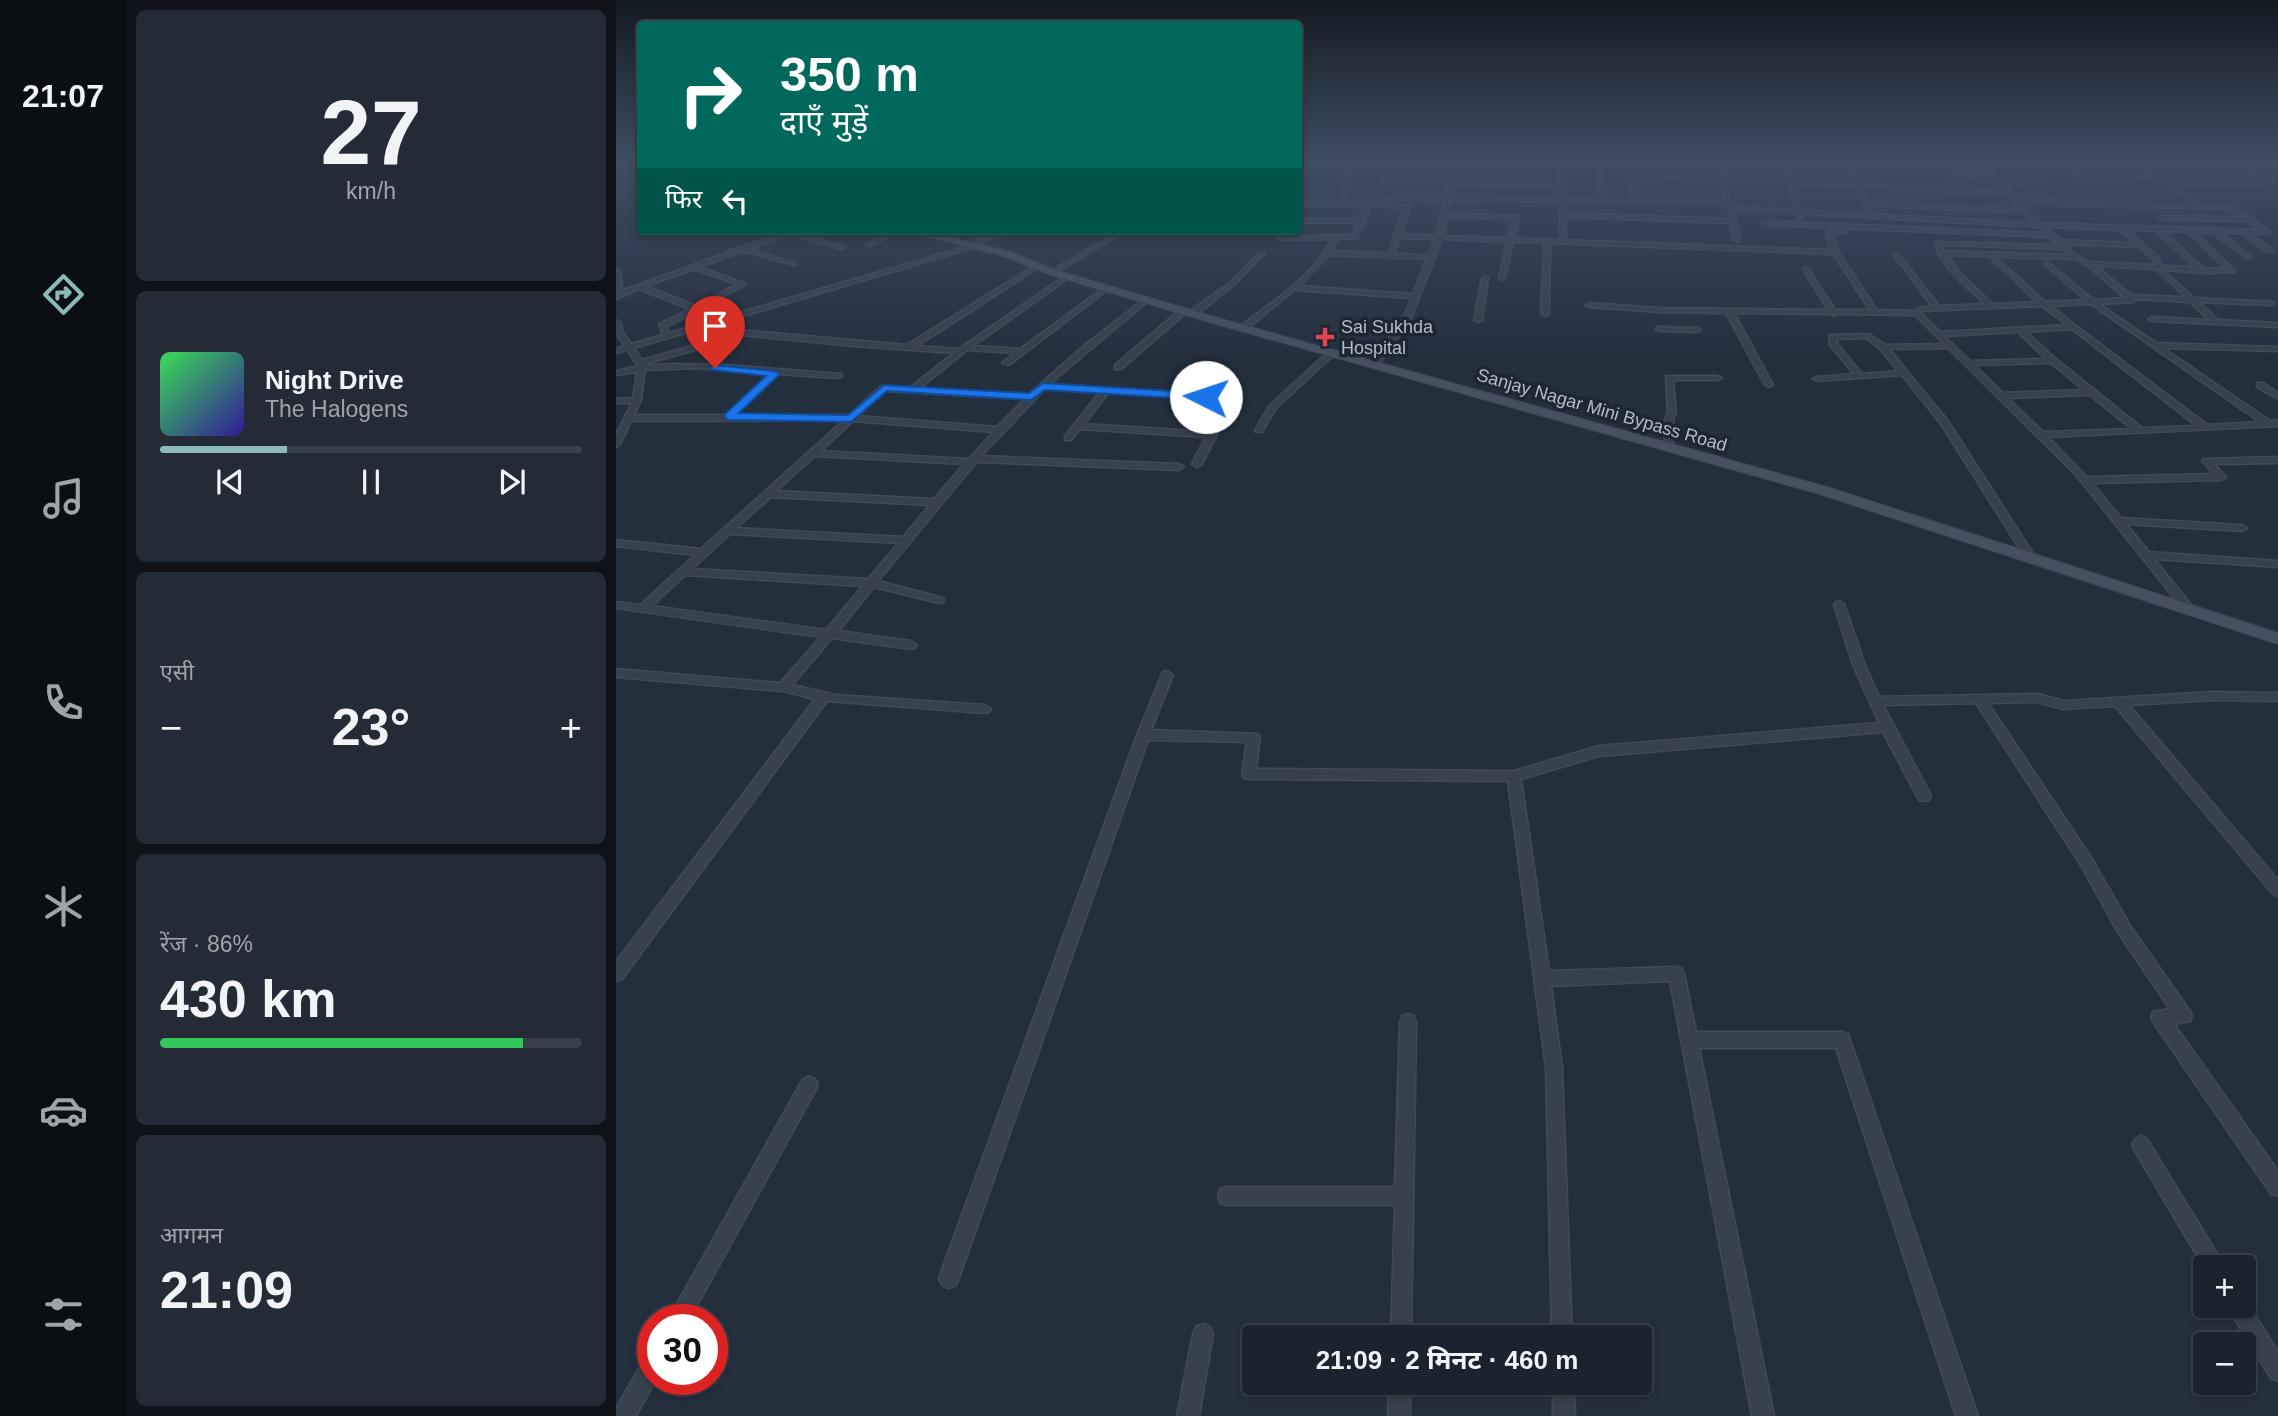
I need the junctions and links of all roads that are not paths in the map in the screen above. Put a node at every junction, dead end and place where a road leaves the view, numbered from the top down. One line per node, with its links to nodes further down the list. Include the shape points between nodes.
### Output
1 (1360, 225): 28 (street, via 1355,237)
2 (1402, 225): 25 (street)
3 (1442, 225): 27 (street)
4 (1515, 225): 29 (street)
5 (1563, 225): 35 (street)
6 (1632, 225): 36 (street)
7 (1734, 225): 31 (street)
8 (1828, 225): 12 (street)
9 (2040, 225): 24 (street)
10 (2061, 225): 13 (street)
11 (2257, 225): 17 (street, via 2267,232)
12 (1851, 226): 24 (street); 42 (street, via 1853,232 1829,232)
13 (2121, 228): 14 (street); 40 (street)
14 (2157, 229): 15 (street); 62 (street)
15 (2188, 230): 16 (street); 62 (street, via 2233,271)
16 (2214, 230): 17 (street); 53 (street)
17 (2243, 232): 44 (street)
18 (782, 235): 43 (street)
19 (800, 235): 41 (street)
20 (889, 235): 37 (street)
21 (928, 235): 38 (street, Sanjay Nagar Mini Bypass Road)
22 (1001, 235): 38 (street)
23 (1117, 235): 63 (street)
24 (2052, 235): 39 (street)
25 (1398, 236): 27 (street); 50 (street)
26 (1280, 238): 28 (street)
27 (1439, 238): 29 (street); 51 (street)
28 (1335, 239): 46 (street)
29 (1513, 239): 33 (street); 66 (street)
30 (1725, 239): 31 (street)
31 (1737, 240): 32 (street)
32 (1751, 240)
33 (1548, 241): 35 (street); 87 (street)
34 (1765, 241): 42 (street)
35 (1563, 242): 36 (street)
36 (1633, 243): 42 (street)
37 (868, 245)
38 (971, 245): 57 (street, Sanjay Nagar Mini Bypass Road); 93 (street)
39 (2062, 245): 40 (street); 47 (street, via 1937,243); 52 (street)
40 (2138, 245): 60 (street, via 2157,259)
41 (842, 247)
42 (1834, 248): 85 (street)
43 (744, 249): 54 (street); 58 (street)
44 (2270, 251)
45 (1262, 253): 83 (street, via 1233,283)
46 (1326, 253): 50 (street); 70 (street)
47 (1941, 253): 49 (street); 80 (street)
48 (1896, 254): 81 (street)
49 (1991, 255): 52 (street); 77 (street)
50 (1390, 256): 51 (street)
51 (1431, 257): 72 (street)
52 (2075, 257): 56 (street)
53 (2248, 257)
54 (793, 264)
55 (2047, 264): 76 (street)
56 (2089, 264): 60 (street); 73 (street)
57 (1037, 266): 63 (street, Sanjay Nagar Mini Bypass Road); 108 (street)
58 (694, 267): 68 (street); 82 (street, via 743,284)
59 (1806, 269): 88 (street)
60 (2160, 269): 62 (street); 75 (street)
61 (616, 270): 67 (street)
62 (2203, 271)
63 (1052, 272): 64 (street, Sanjay Nagar Mini Bypass Road)
64 (1068, 276): 69 (street, Sanjay Nagar Mini Bypass Road); 109 (street)
65 (1485, 278): 90 (street)
66 (1502, 278)
67 (617, 281): 71 (street)
68 (642, 286): 71 (street); 82 (street)
69 (1107, 288): 74 (street, Sanjay Nagar Mini Bypass Road); 111 (street)
70 (1292, 288): 72 (street); 96 (street)
71 (616, 295)
72 (1416, 296): 117 (street, via 1407,318)
73 (2128, 297): 75 (street); 76 (street, via 2133,300)
74 (1146, 300): 83 (street, Sanjay Nagar Mini Bypass Road); 128 (street)
75 (2191, 300): 78 (street); 92 (street)
76 (2091, 301): 77 (street); 103 (street)
77 (2041, 302): 80 (street); 95 (street)
78 (2271, 303)
79 (1590, 305): 84 (street)
80 (1990, 305): 81 (street)
81 (1937, 308): 86 (street)
82 (698, 309): 102 (street, via 662,326)
83 (1188, 312): 96 (street, Sanjay Nagar Mini Bypass Road); 118 (street)
84 (1729, 312): 88 (street); 126 (street)
85 (1875, 313): 86 (street); 88 (street)
86 (1917, 313): 101 (street)
87 (1545, 314)
88 (1834, 314)
89 (2152, 319): 92 (street)
90 (1478, 320)
91 (616, 322): 104 (street)
92 (2217, 323): 94 (street)
93 (706, 325): 100 (street); 102 (street)
94 (2278, 325)
95 (2073, 327): 99 (street); 143 (street)
96 (1243, 328): 112 (street, Sanjay Nagar Mini Bypass Road)
97 (1660, 329): 98 (street)
98 (1697, 330)
99 (2020, 330): 101 (street); 113 (street)
100 (744, 333): 108 (street); 116 (street)
101 (1937, 334): 105 (street)
102 (667, 335): 104 (street)
103 (2154, 345): 110 (street); 141 (street)
104 (630, 346): 107 (street); 116 (street)
105 (1950, 346): 106 (street); 115 (street)
106 (1883, 347): 120 (street); 123 (street, via 1868,336 1832,337)
107 (616, 348)
108 (908, 348): 109 (street)
109 (963, 349): 111 (street); 129 (street)
110 (2278, 349)
111 (1021, 351): 114 (street)
112 (1332, 353): 117 (street, Sanjay Nagar Mini Bypass Road); 145 (street, via 1273,407)
113 (2053, 361): 115 (street); 131 (street)
114 (1006, 363)
115 (1966, 363): 132 (street)
116 (642, 365): 119 (street); 121 (street); 135 (street)
117 (1374, 365): 151 (street, Sanjay Nagar Mini Bypass Road)
118 (1118, 367)
119 (616, 373)
120 (1904, 373): 123 (street); 167 (street, via 1945,423)
121 (774, 374): 122 (street); 137 (street)
122 (838, 376)
123 (1860, 376): 125 (street)
124 (1718, 378): 151 (street, via 1669,378)
125 (1818, 379)
126 (1769, 385)
127 (2260, 385): 134 (street)
128 (1043, 386): 130 (street); 133 (street)
129 (912, 390): 133 (street); 138 (street, via 884,388)
130 (1106, 390): 142 (street); 147 (street, via 1231,398)
131 (2093, 392): 132 (street); 146 (street)
132 (1999, 396): 148 (street)
133 (1031, 397): 144 (street)
134 (2278, 397)
135 (637, 400): 136 (street); 139 (street)
136 (616, 401)
137 (729, 417): 138 (street); 139 (street)
138 (851, 418): 144 (street); 152 (street)
139 (628, 419): 140 (street); 150 (street)
140 (616, 420)
141 (2273, 424): 143 (street)
142 (1077, 426): 147 (street); 149 (street)
143 (2205, 428): 146 (street)
144 (1002, 430): 154 (street)
145 (1259, 430)
146 (2139, 430): 148 (street)
147 (1212, 435): 155 (street)
148 (2040, 435): 157 (street)
149 (1068, 438)
150 (616, 444)
151 (1669, 447): 167 (street, Sanjay Nagar Mini Bypass Road, via 1825,491)
152 (814, 453): 154 (street); 158 (street)
153 (2278, 460): 157 (street, via 2207,461 2221,477)
154 (974, 461): 156 (street); 159 (street)
155 (1197, 464)
156 (1179, 467)
157 (2085, 480): 160 (street)
158 (771, 494): 159 (street); 162 (street)
159 (937, 502): 163 (street)
160 (2118, 521): 161 (street); 166 (street)
161 (2242, 528)
162 (730, 531): 163 (street); 165 (street)
163 (906, 540): 170 (street)
164 (616, 543): 165 (street)
165 (705, 553): 169 (street)
166 (2145, 555): 168 (street); 175 (street)
167 (2032, 560): 175 (street, Sanjay Nagar Mini Bypass Road)
168 (2278, 564)
169 (684, 572): 170 (street); 174 (street)
170 (873, 583): 171 (street); 176 (street)
171 (939, 600)
172 (1839, 604): 185 (street)
173 (616, 605): 174 (street)
174 (642, 610): 176 (street)
175 (2191, 611): 177 (street, Sanjay Nagar Mini Bypass Road)
176 (833, 633): 178 (street); 181 (street)
177 (2278, 639)
178 (911, 645)
179 (616, 673): 181 (street)
180 (1167, 675): 189 (street)
181 (783, 687): 182 (street)
182 (824, 696): 187 (street); 193 (street)
183 (2278, 697): 186 (street)
184 (1979, 699): 185 (street); 186 (street, via 2038,698 2063,705); 199 (street, via 2087,863 2123,929 2184,1016 2159,1017)
185 (1875, 701): 188 (street)
186 (2119, 701): 192 (street)
187 (985, 709)
188 (1887, 727): 190 (street, via 1599,751); 191 (street)
189 (1143, 735): 190 (street, via 1254,737 1249,774); 203 (street)
190 (1514, 776): 194 (street)
191 (1924, 796)
192 (2278, 890)
193 (616, 974)
194 (1542, 979): 196 (street, via 1676,974); 207 (street, via 1554,1069)
195 (1408, 1022): 201 (street)
196 (1689, 1040): 217 (street); 218 (street, via 1842,1040)
197 (809, 1085): 204 (street)
198 (2141, 1145): 202 (street)
199 (2278, 1187)
200 (1227, 1196): 201 (street)
201 (1402, 1196): 206 (street)
202 (2208, 1255)
203 (949, 1278)
204 (687, 1304)
205 (2245, 1318): 209 (street)
206 (1401, 1325)
207 (1562, 1325)
208 (1203, 1334): 214 (street)
209 (2278, 1371)
210 (637, 1393): 213 (street)
211 (1400, 1395): 215 (street)
212 (1563, 1395): 216 (street)
213 (624, 1416)
214 (1188, 1416)
215 (1399, 1416)
216 (1564, 1416)
217 (1763, 1416)
218 (1967, 1416)

